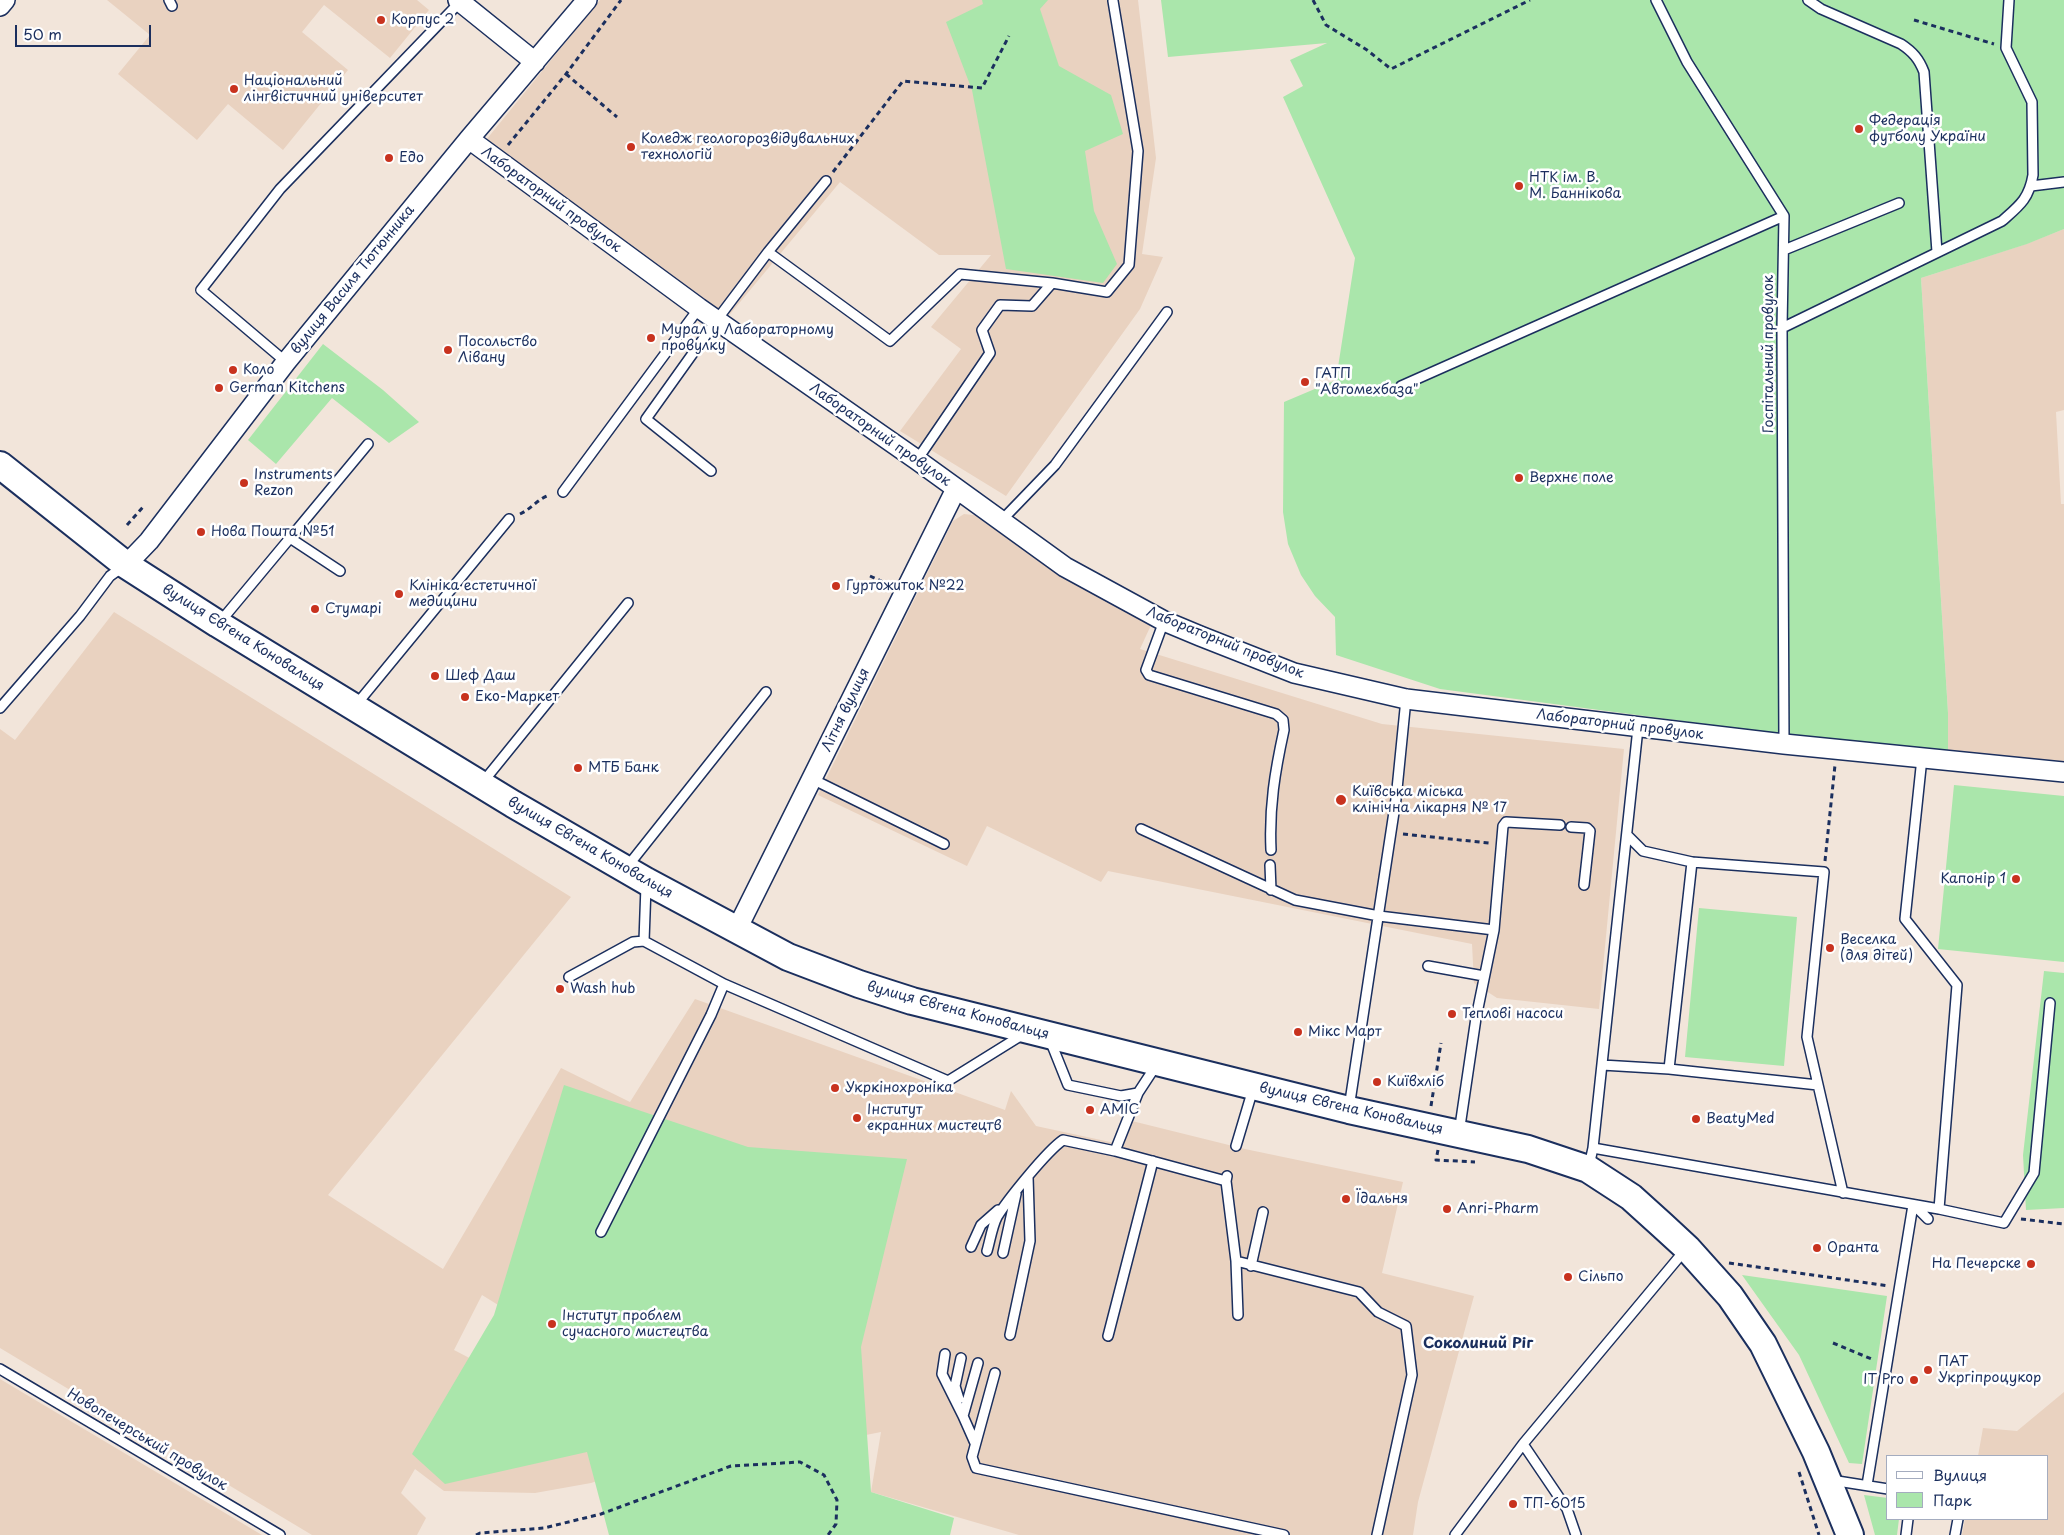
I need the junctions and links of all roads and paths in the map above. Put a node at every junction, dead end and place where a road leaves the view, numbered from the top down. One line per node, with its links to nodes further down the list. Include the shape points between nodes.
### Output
1 (5, 0): 11 (street)
2 (587, 0): 15 (street, вулиця Василя Тютюнника)
3 (621, 0): 16 (path)
4 (1313, 0): 5 (path, via 1326,25 1391,69)
5 (1530, 0)
6 (1656, 0): 24 (lane, via 1687,62)
7 (1808, 0): 27 (lane, via 1821,9 1901,44 1919,60 1924,72)
8 (2008, 0): 14 (lane)
9 (459, 1): 15 (street); 33 (lane, via 280,189 201,290)
10 (1114, 1): 28 (lane, via 1138,151 1129,265 1107,292)
11 (0, 6)
12 (1914, 20): 14 (path)
13 (1009, 36): 20 (path, via 982,88 903,80)
14 (2006, 48): 22 (lane, via 2032,102)
15 (534, 62): 18 (street, вулиця Василя Тютюнника)
16 (566, 74): 17 (path); 19 (path)
17 (617, 117)
18 (469, 139): 29 (street, Лабораторний провулок); 33 (street, вулиця Василя Тютюнника)
19 (507, 146)
20 (826, 181): 26 (lane)
21 (2064, 182): 22 (lane)
22 (2031, 186): 27 (lane, via 2023,202 2002,221)
23 (1899, 203): 25 (lane)
24 (1784, 216): 25 (lane, Госпітальний провулок); 34 (lane)
25 (1784, 250): 32 (lane, Госпітальний провулок)
26 (768, 252): 28 (lane, via 890,341 960,274); 31 (lane)
27 (1937, 252): 32 (lane)
28 (1052, 283): 36 (lane, via 1032,306 1000,306 982,330 990,354)
29 (699, 308): 31 (street, Лабораторний провулок); 40 (lane)
30 (1167, 312): 43 (lane, via 1055,465)
31 (716, 321): 36 (street, Лабораторний провулок); 38 (lane, via 646,419)
32 (1782, 328): 56 (lane, Госпітальний провулок)
33 (286, 362): 46 (street, вулиця Василя Тютюнника, via 149,540)
34 (1401, 386)
35 (368, 444): 45 (lane)
36 (917, 460): 39 (street, Лабораторний провулок)
37 (0, 465): 46 (main road, вулиця Євгена Коновальця)
38 (711, 471)
39 (956, 489): 43 (street, Лабораторний провулок); 60 (street, Літня вулиця)
40 (563, 492): 42 (path, via 544,497 530,509)
41 (144, 506): 44 (path)
42 (509, 519): 53 (lane)
43 (1001, 521): 49 (street, Лабораторний провулок, via 1065,567)
44 (127, 525)
45 (290, 538): 47 (lane); 50 (lane)
46 (126, 565): 50 (main road, вулиця Євгена Коновальця); 54 (lane, via 110,576 80,616)
47 (340, 571)
48 (628, 603): 61 (lane)
49 (1164, 621): 52 (street, Лабораторний провулок, via 1294,673); 69 (lane, via 1146,670 1149,675 1276,714 1283,720 1284,730 1272,786)
50 (218, 624): 53 (main road, вулиця Євгена Коновальця)
51 (766, 692): 73 (lane, via 644,848)
52 (1406, 699): 55 (street, Лабораторний провулок); 65 (lane)
53 (354, 707): 61 (main road, вулиця Євгена Коновальця)
54 (0, 708)
55 (1638, 728): 56 (street, Лабораторний провулок); 66 (lane)
56 (1784, 744): 57 (street, Лабораторний провулок)
57 (1837, 749): 58 (street, Лабораторний провулок); 72 (path)
58 (1922, 758): 59 (street, Лабораторний провулок); 106 (lane, via 1905,919 1957,985)
59 (2064, 772)
60 (812, 778): 67 (lane); 78 (street, Літня вулиця)
61 (481, 784): 73 (main road, вулиця Євгена Коновальця)
62 (1560, 825): 68 (lane, via 1506,822)
63 (1571, 827): 74 (lane, via 1590,831)
64 (1141, 829): 75 (lane)
65 (1389, 833): 68 (path); 76 (lane)
66 (1627, 835): 70 (lane, via 1643,851); 88 (lane)
67 (944, 844)
68 (1502, 844): 77 (lane)
69 (1270, 850)
70 (1692, 862): 72 (lane); 89 (lane)
71 (1270, 865): 75 (lane)
72 (1824, 872): 90 (lane, via 1807,1037)
73 (635, 875): 78 (main road, вулиця Євгена Коновальця); 79 (lane)
74 (1584, 885)
75 (1271, 890): 76 (lane, via 1295,900)
76 (1379, 916): 77 (lane); 94 (lane)
77 (1494, 930): 81 (lane)
78 (736, 931): 85 (main road, вулиця Євгена Коновальця, via 788,957 859,984)
79 (644, 941): 82 (lane, via 633,942); 83 (lane)
80 (1428, 966): 81 (lane)
81 (1484, 976): 95 (lane)
82 (569, 977)
83 (724, 984): 85 (lane, via 948,1081); 111 (lane)
84 (2050, 1003): 106 (lane, via 2034,1173 2004,1224)
85 (1039, 1033): 87 (main road, вулиця Євгена Коновальця); 92 (lane, via 1068,1085 1121,1096)
86 (1441, 1043): 93 (path)
87 (1158, 1063): 91 (main road, вулиця Євгена Коновальця); 92 (lane)
88 (1602, 1065): 89 (lane); 98 (lane)
89 (1669, 1069): 90 (lane)
90 (1818, 1085): 104 (lane)
91 (1254, 1086): 94 (main road, вулиця Євгена Коновальця); 96 (lane)
92 (1138, 1093): 97 (lane)
93 (1430, 1109)
94 (1349, 1110): 95 (main road, вулиця Євгена Коновальця)
95 (1459, 1135): 98 (main road, вулиця Євгена Коновальця)
96 (1236, 1146)
97 (1115, 1152): 100 (lane); 102 (lane, via 1063,1140)
98 (1590, 1158): 104 (lane); 113 (main road, вулиця Євгена Коновальця)
99 (1436, 1160): 101 (path)
100 (1153, 1161): 116 (lane, via 1227,1179); 122 (lane)
101 (1484, 1162)
102 (1028, 1177): 103 (lane); 121 (lane, via 1030,1241)
103 (1016, 1193): 112 (lane, via 982,1225); 114 (lane, via 997,1218); 115 (lane)
104 (1843, 1193): 105 (lane)
105 (1913, 1205): 106 (lane); 108 (lane); 119 (lane)
106 (1939, 1209)
107 (1263, 1212): 118 (lane)
108 (1928, 1218)
109 (2026, 1220): 110 (path)
110 (2064, 1224)
111 (601, 1232)
112 (970, 1247)
113 (1687, 1248): 132 (lane); 134 (main road, вулиця Євгена Коновальця, via 1730,1296 1763,1344)
114 (987, 1251)
115 (1003, 1253)
116 (1236, 1261): 118 (lane); 120 (lane)
117 (1726, 1263): 119 (path)
118 (1251, 1266): 143 (lane, via 1359,1292 1378,1312 1406,1326 1412,1375)
119 (1899, 1287): 127 (lane)
120 (1238, 1315)
121 (1010, 1335)
122 (1108, 1336)
123 (1833, 1343): 127 (path)
124 (945, 1354): 130 (lane, via 942,1374)
125 (960, 1358): 130 (lane, via 955,1386)
126 (978, 1363): 130 (lane)
127 (1886, 1364): 135 (lane)
128 (0, 1369): 139 (lane, Новопечерський провулок)
129 (995, 1373): 131 (lane)
130 (963, 1416): 131 (lane)
131 (975, 1443): 142 (lane, via 972,1457 976,1468)
132 (1523, 1444): 144 (lane); 145 (lane, via 1567,1509)
133 (1795, 1464): 146 (path)
134 (1827, 1479): 135 (lane); 147 (main road, вулиця Євгена Коновальця)
135 (1866, 1485): 136 (lane)
136 (1886, 1489)
137 (1908, 1520): 148 (lane)
138 (1958, 1520): 149 (lane)
139 (280, 1535)
140 (476, 1535): 141 (path, via 544,1528 601,1514 731,1466 800,1462 824,1475 837,1500 836,1524)
141 (828, 1535)
142 (1284, 1535)
143 (1377, 1535)
144 (1455, 1535)
145 (1576, 1535)
146 (1819, 1535)
147 (1850, 1535)
148 (1906, 1535)
149 (1955, 1535)

